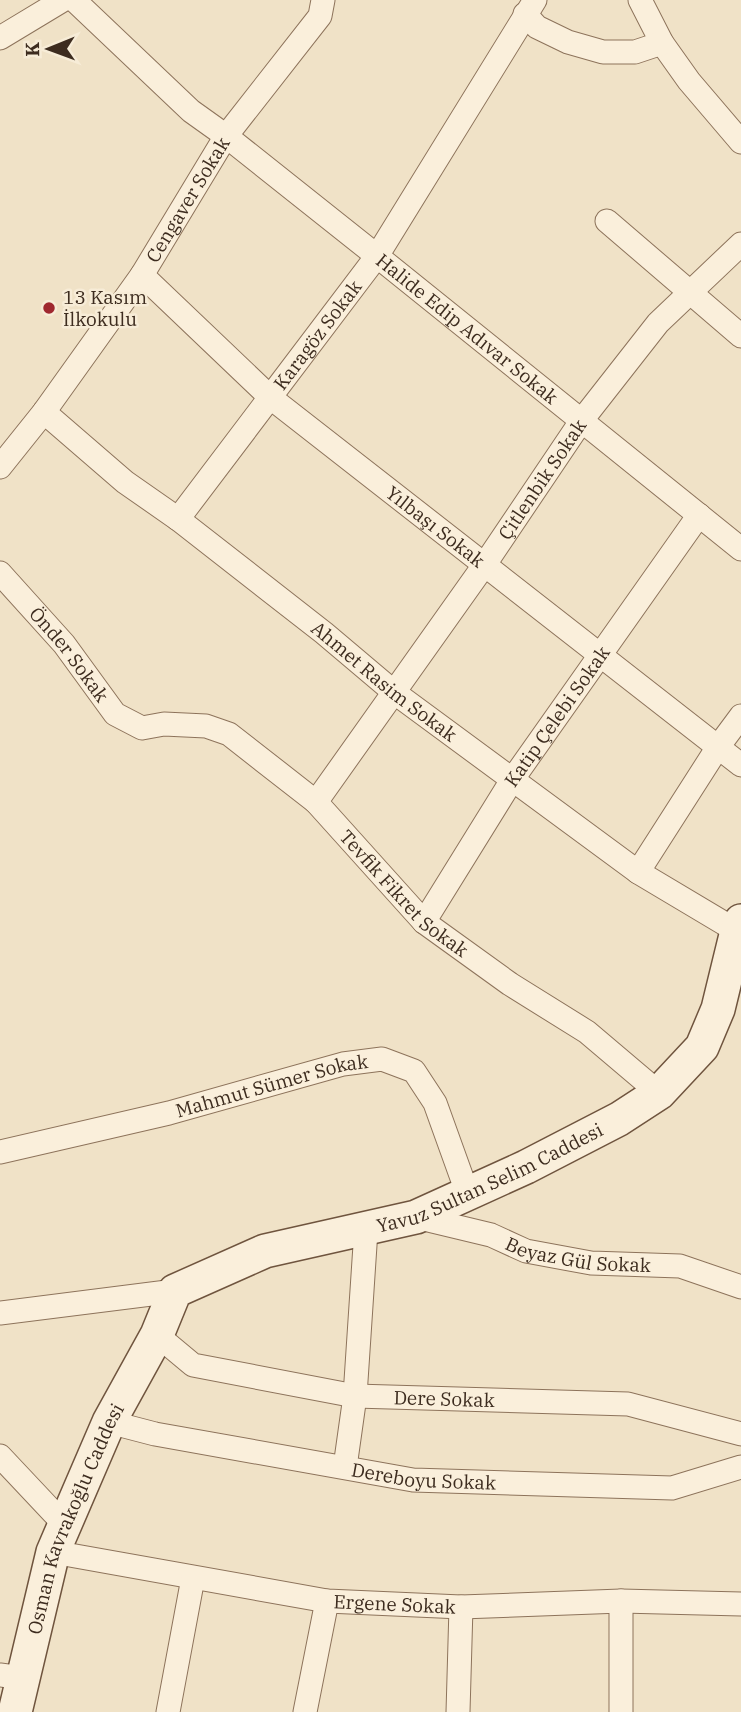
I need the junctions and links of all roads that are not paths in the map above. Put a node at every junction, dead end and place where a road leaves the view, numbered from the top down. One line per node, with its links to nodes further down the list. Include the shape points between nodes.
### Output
1 (64, 0): 6 (street)
2 (74, 0): 8 (street, Halide Edip Adıvar Sokak, via 191,111)
3 (323, 0): 8 (street, Cengaver Sokak, via 320,16)
4 (640, 0): 7 (street)
5 (530, 7): 7 (street, via 537,27 568,42 603,51 635,52); 12 (street, Karagöz Sokak)
6 (0, 38)
7 (662, 43): 9 (street)
8 (226, 136): 12 (street, Halide Edip Adıvar Sokak); 13 (street, Cengaver Sokak)
9 (741, 142)
10 (607, 221): 14 (street)
11 (741, 244): 14 (street, Çitlenbik Sokak)
12 (377, 256): 16 (street, Karagöz Sokak); 18 (street, Halide Edip Adıvar Sokak)
13 (142, 275): 16 (street, Yılbaşı Sokak); 17 (street, Cengaver Sokak)
14 (691, 292): 15 (street); 18 (street, Çitlenbik Sokak, via 658,323)
15 (741, 336)
16 (271, 398): 21 (street, Karagöz Sokak); 23 (street, Yılbaşı Sokak)
17 (44, 412): 19 (street, Cengaver Sokak); 21 (street, Ahmet Rasim Sokak, via 125,482)
18 (582, 420): 20 (street, Halide Edip Adıvar Sokak); 23 (street, Çitlenbik Sokak)
19 (0, 466)
20 (699, 515): 22 (street, Halide Edip Adıvar Sokak); 25 (street, Katip Çelebi Sokak)
21 (178, 519): 26 (street, Ahmet Rasim Sokak)
22 (741, 549)
23 (485, 564): 25 (street, Yılbaşı Sokak); 26 (street, Çitlenbik Sokak)
24 (0, 573): 28 (street, Önder Sokak, via 64,644 115,714)
25 (600, 655): 29 (street, Yılbaşı Sokak); 31 (street, Katip Çelebi Sokak)
26 (395, 693): 31 (street, Ahmet Rasim Sokak); 32 (street, Çitlenbik Sokak)
27 (741, 716): 29 (street)
28 (142, 728): 32 (street, Tevfik Fikret Sokak, via 206,726 229,734)
29 (718, 747): 30 (street, Yılbaşı Sokak); 33 (street)
30 (741, 765)
31 (512, 779): 33 (street, Ahmet Rasim Sokak); 34 (street, Katip Çelebi Sokak)
32 (316, 802): 34 (street, Tevfik Fikret Sokak)
33 (638, 872): 35 (street, Ahmet Rasim Sokak)
34 (424, 922): 36 (street, Tevfik Fikret Sokak, via 587,1032)
35 (739, 926): 36 (street, Yavuz Sultan Selim Caddesi, via 718,1009 702,1047)
36 (659, 1093): 38 (street, Yavuz Sultan Selim Caddesi, via 526,1167)
37 (0, 1152): 38 (street, Mahmut Sümer Sokak, via 169,1113 343,1064 382,1059 414,1071 435,1103)
38 (467, 1192): 39 (street, Yavuz Sultan Selim Caddesi)
39 (416, 1217): 40 (street, Yavuz Sultan Selim Caddesi); 41 (street, Beyaz Gül Sokak, via 491,1235 526,1251 591,1263 680,1266)
40 (366, 1230): 42 (street, Yavuz Sultan Selim Caddesi, via 265,1251); 45 (street)
41 (741, 1287)
42 (175, 1292): 43 (street); 44 (street)
43 (0, 1313)
44 (157, 1335): 45 (street, Dere Sokak, via 193,1365); 46 (street, Osman Kavrakoğlu Caddesi)
45 (355, 1396): 47 (street, Dere Sokak, via 628,1404); 49 (street)
46 (109, 1422): 49 (street, Dereboyu Sokak); 51 (street, Osman Kavrakoğlu Caddesi)
47 (741, 1434)
48 (0, 1456): 51 (street)
49 (345, 1467): 50 (street, Dereboyu Sokak, via 414,1480 672,1488)
50 (741, 1467)
51 (58, 1538): 52 (street, Ergene Sokak); 57 (street, Osman Kavrakoğlu Caddesi)
52 (193, 1577): 53 (street, Ergene Sokak); 59 (street)
53 (327, 1601): 56 (street, Ergene Sokak); 60 (street)
54 (621, 1601): 55 (street, Ergene Sokak); 56 (street, Ergene Sokak); 62 (street)
55 (741, 1604)
56 (461, 1607): 61 (street)
57 (11, 1676): 58 (street, Osman Kavrakoğlu Caddesi)
58 (15, 1712)
59 (168, 1712)
60 (305, 1712)
61 (458, 1712)
62 (621, 1712)

